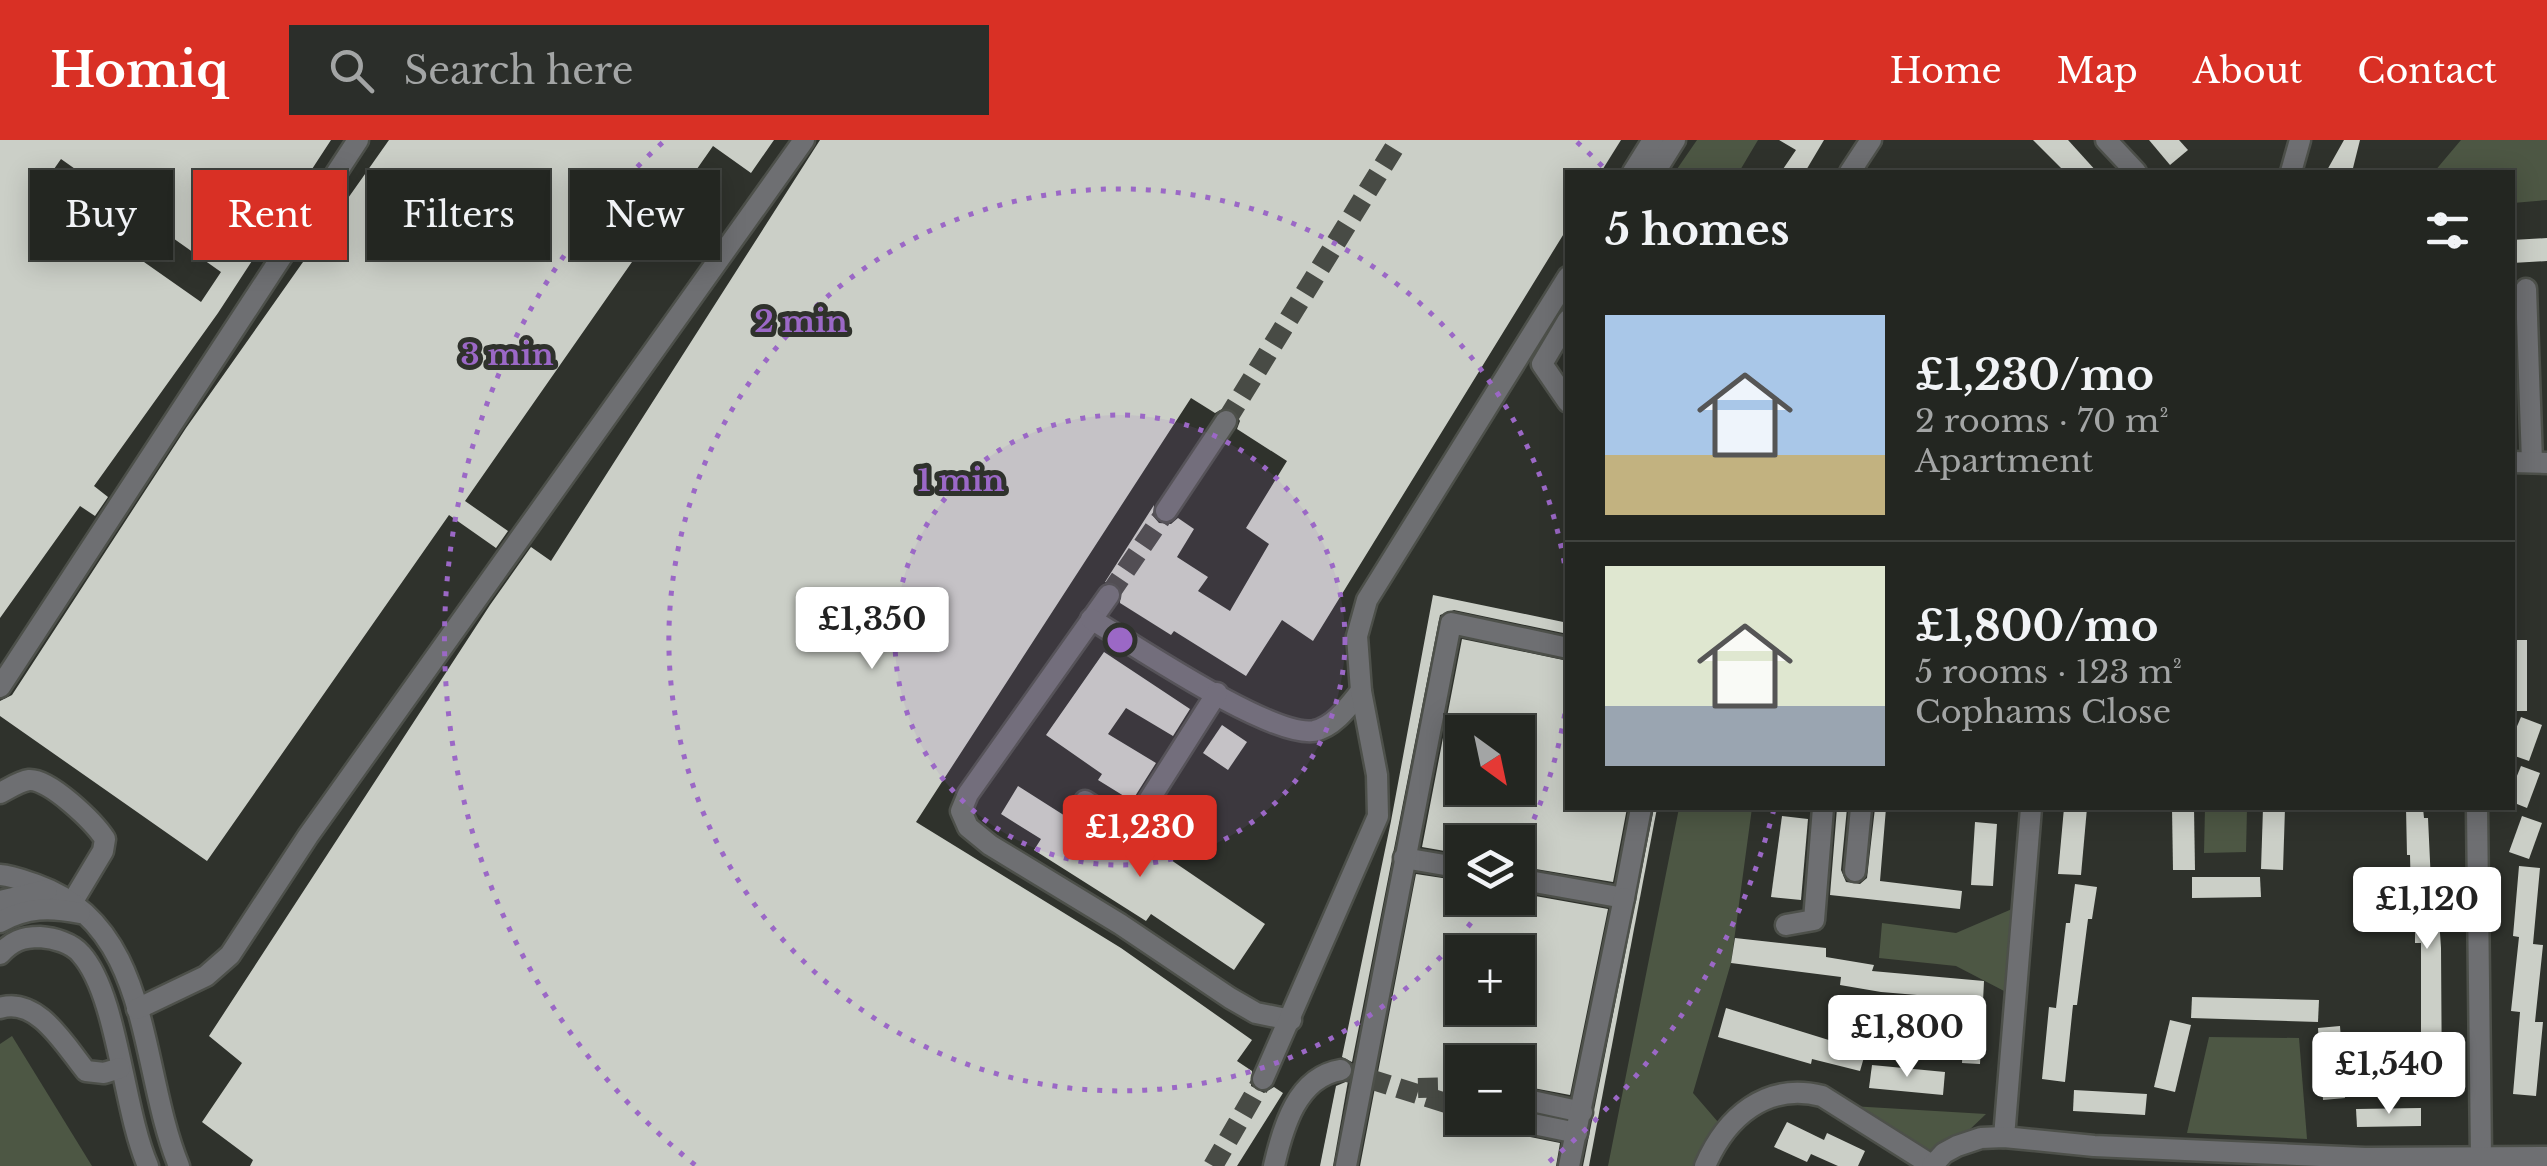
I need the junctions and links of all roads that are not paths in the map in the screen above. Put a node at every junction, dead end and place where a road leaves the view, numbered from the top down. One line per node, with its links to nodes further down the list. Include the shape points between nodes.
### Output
1 (358, 140): 23 (street)
2 (804, 140): 46 (street, via 230,955 206,976)
3 (1653, 140): 8 (street)
4 (1675, 140): 9 (street)
5 (1871, 140): 10 (street)
6 (2106, 140): 11 (street)
7 (2300, 140): 12 (street)
8 (1634, 170)
9 (1656, 170)
10 (1851, 170)
11 (2134, 170)
12 (2292, 170)
13 (1565, 282): 24 (street, via 1367,600 1357,636)
14 (2529, 289): 18 (street)
15 (1565, 325): 16 (street, via 1542,364)
16 (1565, 398)
17 (1226, 421): 19 (street)
18 (2530, 462)
19 (1166, 511)
20 (1109, 596): 21 (street)
21 (1092, 619): 25 (street); 47 (street, via 968,794 961,812 968,827 1230,998 1256,1013)
22 (1550, 644): 33 (street, via 1451,623)
23 (0, 686)
24 (1361, 691): 25 (street, via 1340,717 1314,731 1291,728); 47 (street, via 1378,775 1378,816)
25 (1217, 694): 27 (street, via 1130,830)
26 (0, 794): 41 (street, via 28,780 40,782 78,808 105,838)
27 (1085, 800)
28 (1642, 810): 39 (street)
29 (1823, 810): 43 (street, via 1823,922)
30 (1861, 810): 35 (street)
31 (2031, 810): 56 (street)
32 (2477, 810): 57 (street)
33 (1404, 858): 34 (street); 64 (street)
34 (1445, 865)
35 (1855, 871)
36 (0, 875): 38 (street)
37 (1535, 881): 39 (street)
38 (48, 889): 40 (street); 41 (street)
39 (1624, 898): 54 (street)
40 (0, 900)
41 (80, 907): 42 (street, via 28,910); 46 (street, via 120,958)
42 (0, 922)
43 (1786, 924)
44 (0, 954): 48 (street, via 24,937 54,938 80,952 105,1002)
45 (0, 1008): 48 (street, via 24,1008 39,1017 86,1071)
46 (138, 1009): 62 (street)
47 (1290, 1020): 50 (street)
48 (120, 1068): 61 (street)
49 (1341, 1070): 63 (street, via 1313,1079 1284,1125)
50 (1263, 1079)
51 (1535, 1097): 54 (street)
52 (1535, 1103): 54 (street)
53 (1535, 1113): 54 (street)
54 (1580, 1117): 55 (street); 65 (street)
55 (1535, 1118)
56 (2004, 1137): 59 (street); 67 (street, via 1957,1146)
57 (2481, 1157): 58 (street); 60 (street)
58 (2547, 1157)
59 (2172, 1158): 60 (street)
60 (2365, 1162)
61 (148, 1166)
62 (178, 1166)
63 (1274, 1166)
64 (1346, 1166)
65 (1569, 1166)
66 (1704, 1166): 67 (street, via 1740,1113 1768,1098 1806,1092)
67 (1932, 1166)

